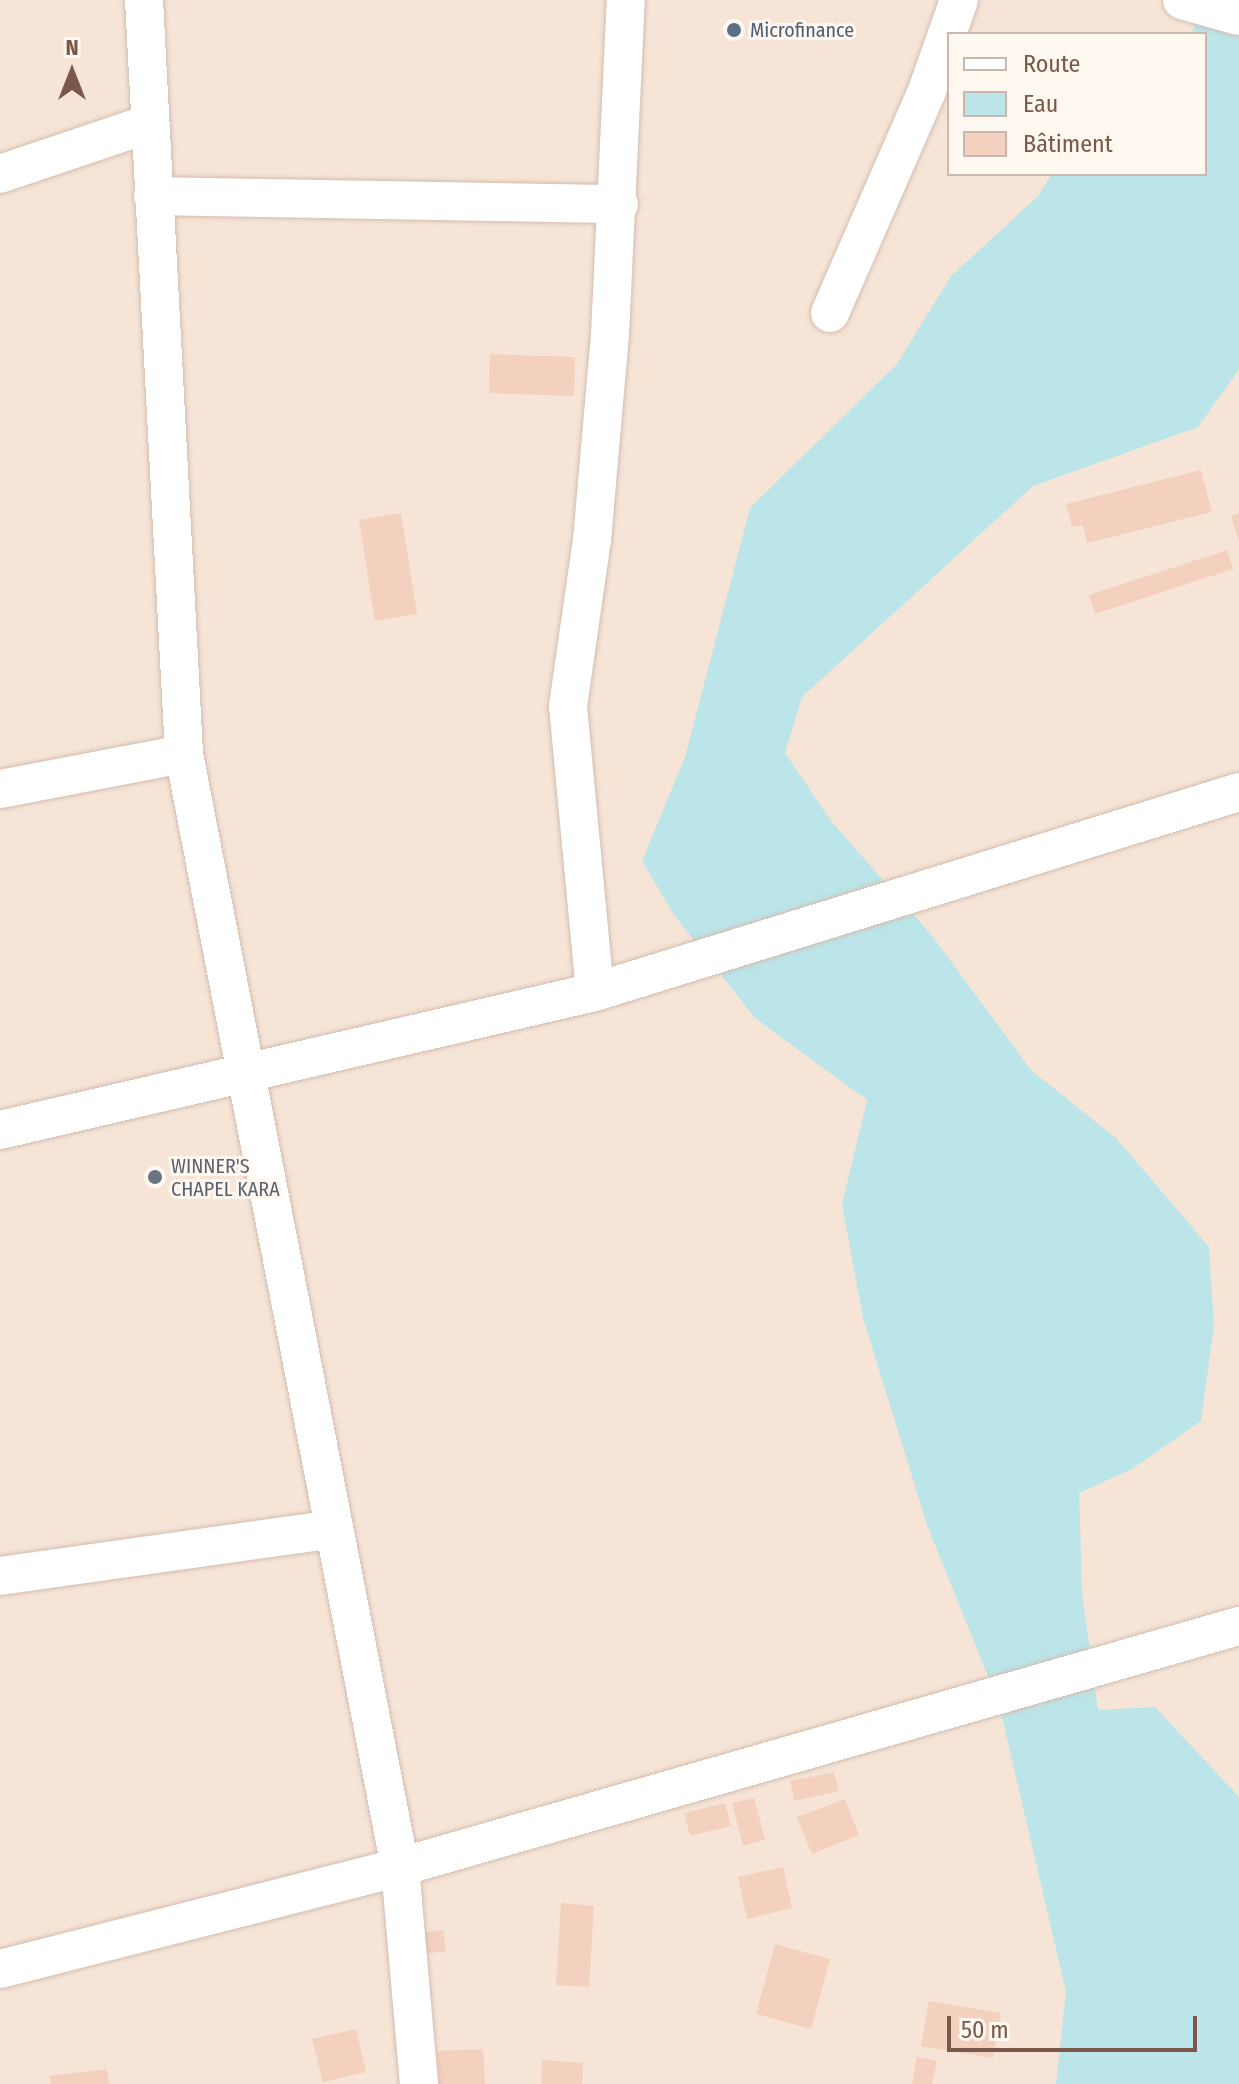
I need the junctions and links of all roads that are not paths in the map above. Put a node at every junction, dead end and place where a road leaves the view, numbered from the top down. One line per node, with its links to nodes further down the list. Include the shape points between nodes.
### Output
1 (144, 0): 8 (street)
2 (626, 0): 11 (street)
3 (959, 0): 6 (street)
4 (1182, 0): 5 (street)
5 (1239, 16)
6 (948, 32)
7 (947, 34): 12 (street)
8 (149, 124): 9 (street); 10 (street)
9 (0, 174)
10 (153, 196): 11 (street); 13 (street)
11 (619, 204): 16 (street, via 592,540 568,706)
12 (830, 313)
13 (184, 754): 14 (street); 17 (street)
14 (0, 789)
15 (1239, 792): 16 (street)
16 (595, 992): 17 (street)
17 (243, 1075): 18 (street); 19 (street)
18 (0, 1130)
19 (333, 1529): 20 (street); 22 (street)
20 (0, 1576)
21 (1239, 1626): 22 (street)
22 (400, 1867): 23 (street); 24 (street)
23 (0, 1969)
24 (419, 2084)

